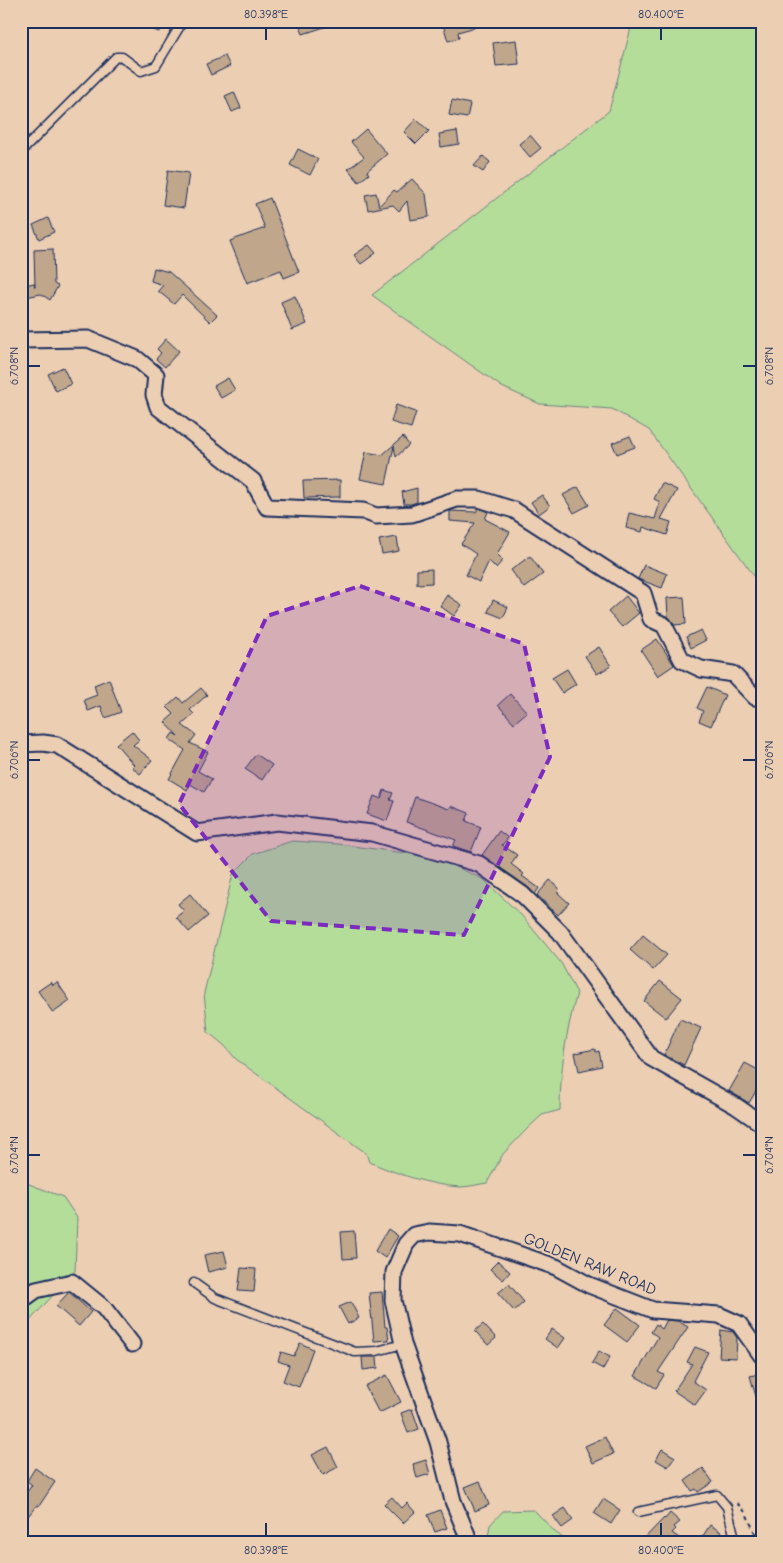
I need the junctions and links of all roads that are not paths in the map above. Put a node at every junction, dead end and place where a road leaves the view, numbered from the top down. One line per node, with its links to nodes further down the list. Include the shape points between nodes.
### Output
1 (182, 21): 2 (lane, via 156,66 140,71 122,57 116,57)
2 (21, 152)
3 (21, 340): 4 (street, via 88,339 137,359 156,375 154,395 158,407 253,481 267,507 363,511 376,516 412,514 457,499 479,499 514,510 643,593 651,619 664,626 682,660 701,669 733,674 756,697)
4 (762, 698)
5 (21, 744): 6 (street, via 57,745 197,833 277,822 372,833 479,864 523,895 560,932 651,1058)
6 (762, 1124)
7 (194, 1282): 10 (lane, via 216,1298 356,1352 377,1351)
8 (21, 1301): 9 (street, via 36,1290 72,1282 104,1308)
9 (132, 1344)
10 (403, 1344): 11 (street, GOLDEN RAW ROAD, via 393,1300 394,1272 406,1244 414,1235 430,1232 460,1234 556,1267 589,1285 653,1310 719,1314 740,1324); 13 (street, GOLDEN RAW ROAD, via 438,1442 453,1501)
11 (762, 1356)
12 (638, 1512): 14 (lane, via 717,1495 727,1507)
13 (470, 1542)
14 (736, 1542)

